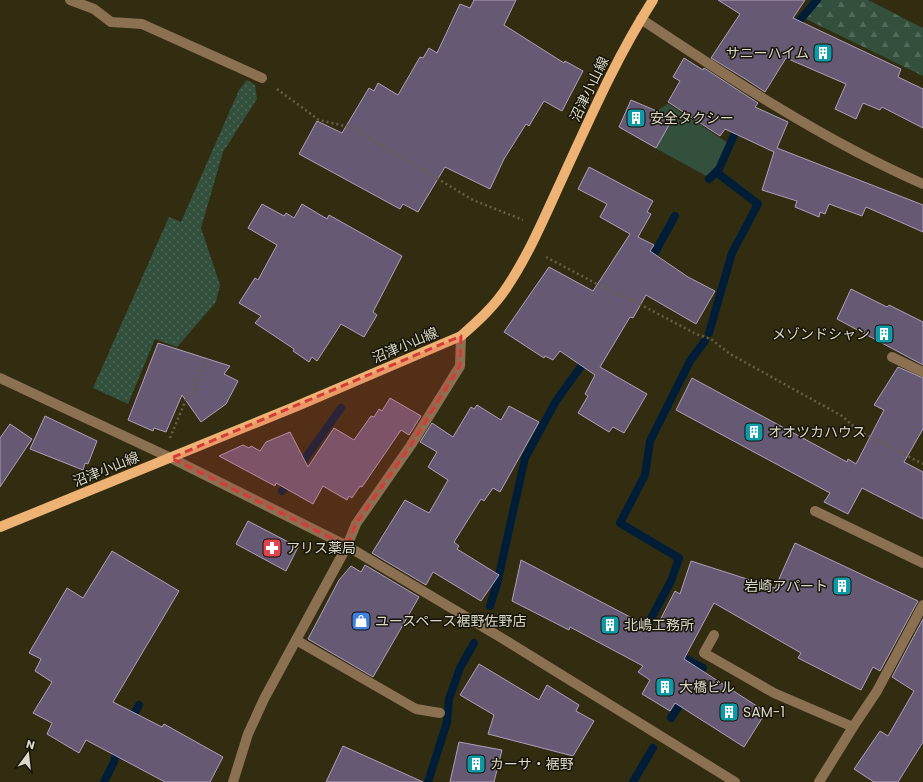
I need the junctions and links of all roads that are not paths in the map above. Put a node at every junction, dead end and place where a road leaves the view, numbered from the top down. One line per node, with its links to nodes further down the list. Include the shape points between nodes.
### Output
1 (70, 0): 4 (street, via 94,9 111,22 142,24)
2 (652, 0): 3 (main road, 沼津小山線)
3 (641, 19): 5 (street, via 755,94 885,167); 6 (main road, 沼津小山線, via 604,88 530,247 506,288 478,322)
4 (262, 78)
5 (923, 184)
6 (461, 336): 10 (main road, 沼津小山線); 13 (street, via 460,366 412,445 356,524)
7 (892, 356): 8 (street)
8 (923, 372)
9 (0, 378): 10 (street)
10 (170, 458): 12 (main road, 沼津小山線); 13 (street)
11 (815, 512): 14 (street)
12 (0, 527)
13 (347, 546): 17 (street); 21 (street)
14 (923, 563)
15 (923, 605): 19 (street, via 877,691)
16 (714, 635): 19 (street, via 704,653 774,693)
17 (296, 640): 18 (street, via 416,709); 20 (street, via 248,734)
18 (440, 713)
19 (852, 727): 22 (street)
20 (233, 782)
21 (735, 782)
22 (819, 782)

